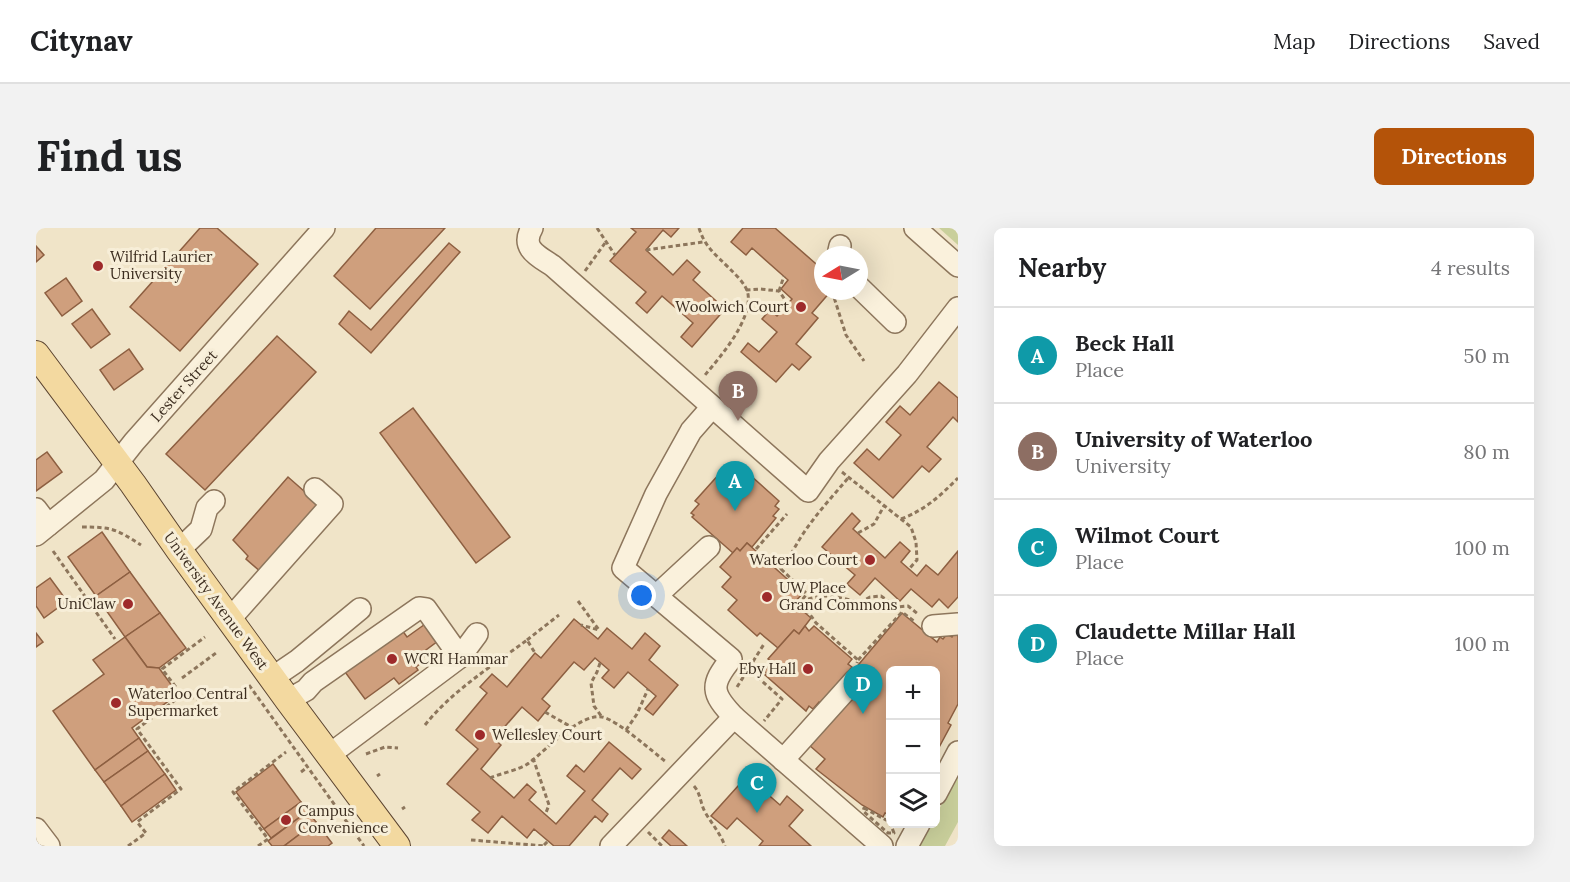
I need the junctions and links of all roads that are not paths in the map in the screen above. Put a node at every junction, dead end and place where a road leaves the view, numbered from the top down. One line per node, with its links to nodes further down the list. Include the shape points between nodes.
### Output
1 (324, 228): 10 (street, Lester Street)
2 (532, 228): 9 (street, via 527,236 534,253)
3 (915, 228): 4 (street)
4 (958, 266)
5 (868, 296): 7 (street)
6 (955, 320): 9 (street, via 829,461 808,491)
7 (895, 322)
8 (36, 354): 10 (main road, University Avenue West)
9 (712, 407): 16 (street, via 691,431 656,494 623,568)
10 (118, 464): 13 (street, Lester Street, via 98,487); 15 (main road, University Avenue West)
11 (315, 489): 18 (street, via 332,504)
12 (214, 501): 15 (street, via 207,508 201,529)
13 (40, 523)
14 (709, 547): 16 (street)
15 (178, 550): 18 (main road, University Avenue West)
16 (657, 596): 26 (street, via 731,659 718,675 716,692)
17 (360, 609): 23 (street)
18 (229, 620): 23 (main road, University Avenue West)
19 (958, 624): 20 (street)
20 (926, 626)
21 (477, 634): 22 (street)
22 (460, 657): 25 (street, via 426,609 419,609); 28 (street)
23 (272, 678): 25 (main road, University Avenue West)
24 (854, 681): 29 (street)
25 (288, 700): 28 (main road, University Avenue West)
26 (734, 717): 29 (street); 36 (street)
27 (958, 752): 30 (street)
28 (329, 755): 35 (main road, University Avenue West)
29 (783, 760): 33 (street)
30 (940, 786)
31 (913, 828): 33 (street)
32 (36, 829): 34 (street)
33 (894, 842)
34 (49, 846)
35 (397, 846)
36 (611, 846)

